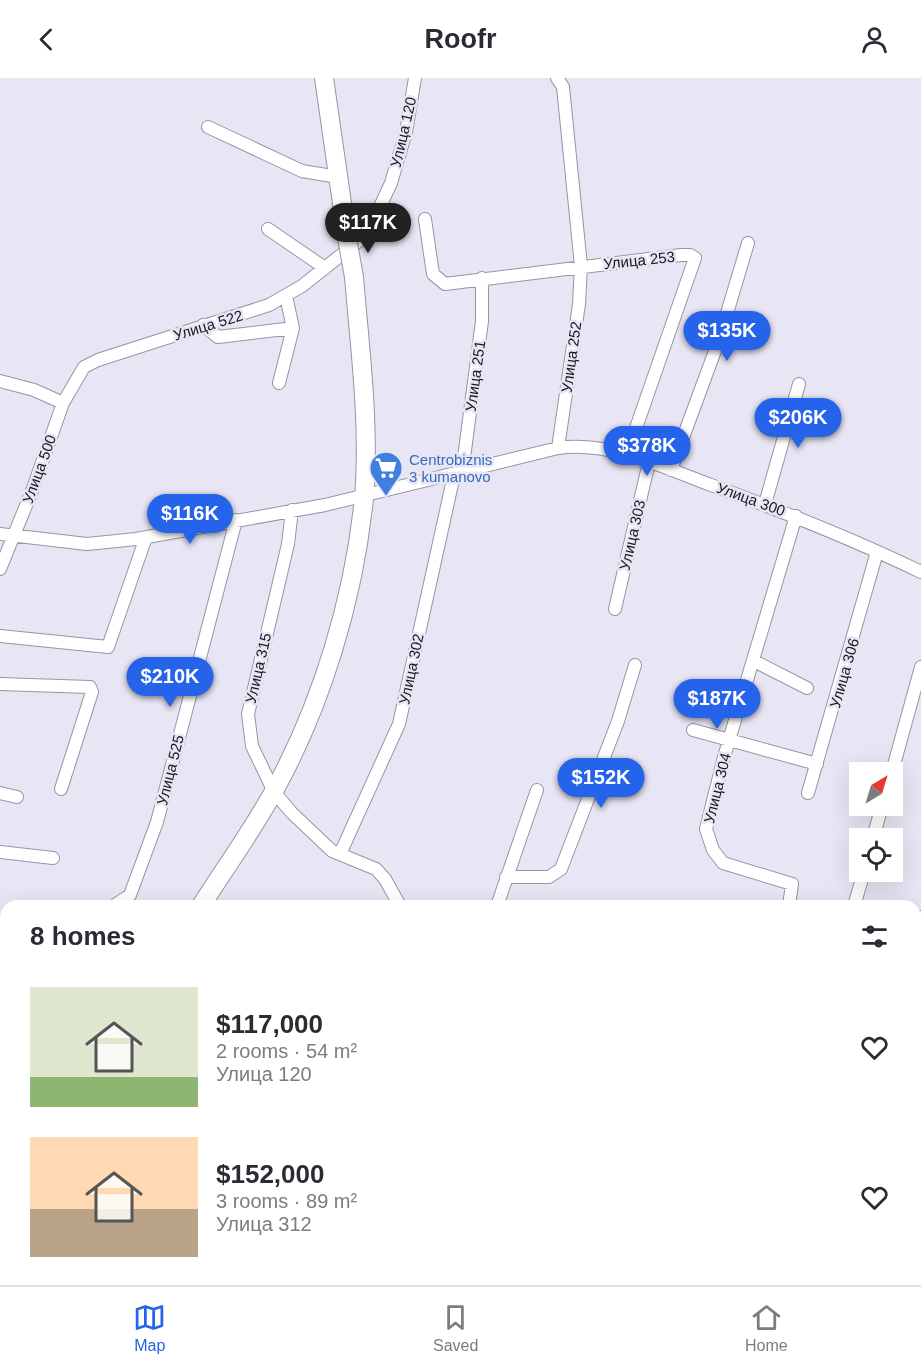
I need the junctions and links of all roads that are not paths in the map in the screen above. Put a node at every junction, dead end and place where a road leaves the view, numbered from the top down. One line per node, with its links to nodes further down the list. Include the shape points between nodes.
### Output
1 (324, 78): 5 (main road)
2 (415, 78): 10 (street, Улица 120, via 406,132 391,183 371,226)
3 (556, 78): 9 (street, Улица 252, via 563,87)
4 (208, 127): 5 (street, via 302,171)
5 (338, 177): 24 (main road, bridge, via 354,277 362,380)
6 (425, 219): 11 (street, via 436,278 445,284)
7 (268, 229): 10 (street)
8 (748, 243): 22 (street, via 719,340)
9 (581, 266): 11 (street); 19 (street, Улица 252); 20 (street, Улица 253, via 681,255 695,258)
10 (325, 268): 12 (street, Улица 522)
11 (482, 278): 23 (street, Улица 251, via 482,321)
12 (286, 296): 13 (street, Улица 522, via 243,315); 14 (street)
13 (203, 325): 14 (street, via 218,337); 18 (street, Улица 522, via 84,367)
14 (293, 328): 16 (street)
15 (0, 381): 18 (street)
16 (279, 383)
17 (799, 384): 25 (street)
18 (63, 403): 30 (street, Улица 500)
19 (558, 448): 20 (street, Улица 300, via 578,445); 23 (street, Улица 300)
20 (627, 454): 21 (street, Улица 300)
21 (650, 462): 22 (street, Улица 300); 35 (street, Улица 303)
22 (670, 470): 25 (street, Улица 300)
23 (458, 474): 24 (street, Улица 300); 53 (street, Улица 302, via 399,724)
24 (364, 496): 26 (street, Улица 300); 48 (main road, via 351,576 332,651)
25 (765, 504): 27 (street, Улица 300)
26 (292, 510): 28 (street, Улица 300); 48 (street, Улица 315, via 288,543 248,714 252,746)
27 (796, 516): 32 (street, Улица 300); 37 (street, Улица 304)
28 (236, 520): 31 (street, Улица 300); 57 (street, Улица 525, via 157,822 130,895)
29 (0, 534): 30 (street, Улица 300)
30 (14, 535): 31 (street, Улица 300, via 87,544); 33 (street)
31 (147, 537): 36 (street, via 108,647)
32 (877, 552): 34 (street, Улица 300); 45 (street, Улица 306)
33 (0, 569)
34 (921, 572)
35 (615, 609)
36 (0, 636)
37 (754, 661): 41 (street); 43 (street, Улица 304)
38 (635, 665): 55 (street, via 618,721 561,870 549,878)
39 (921, 667): 44 (street)
40 (0, 684): 46 (street, via 90,687 92,692)
41 (807, 688)
42 (693, 730): 43 (street)
43 (730, 740): 45 (street); 61 (street, Улица 304, via 706,829 713,850 723,863 792,884)
44 (895, 762)
45 (817, 764): 50 (street, Улица 306)
46 (61, 789)
47 (537, 790): 55 (street)
48 (274, 792): 53 (street, Улица 315, via 313,835); 58 (main road)
49 (0, 793): 51 (street)
50 (808, 794)
51 (17, 797)
52 (0, 852): 54 (street)
53 (340, 854): 59 (street, Улица 315, via 376,869)
54 (52, 858)
55 (506, 877): 60 (street)
56 (861, 882): 62 (street)
57 (122, 900)
58 (205, 900)
59 (397, 900)
60 (499, 900)
61 (790, 900)
62 (856, 900)

